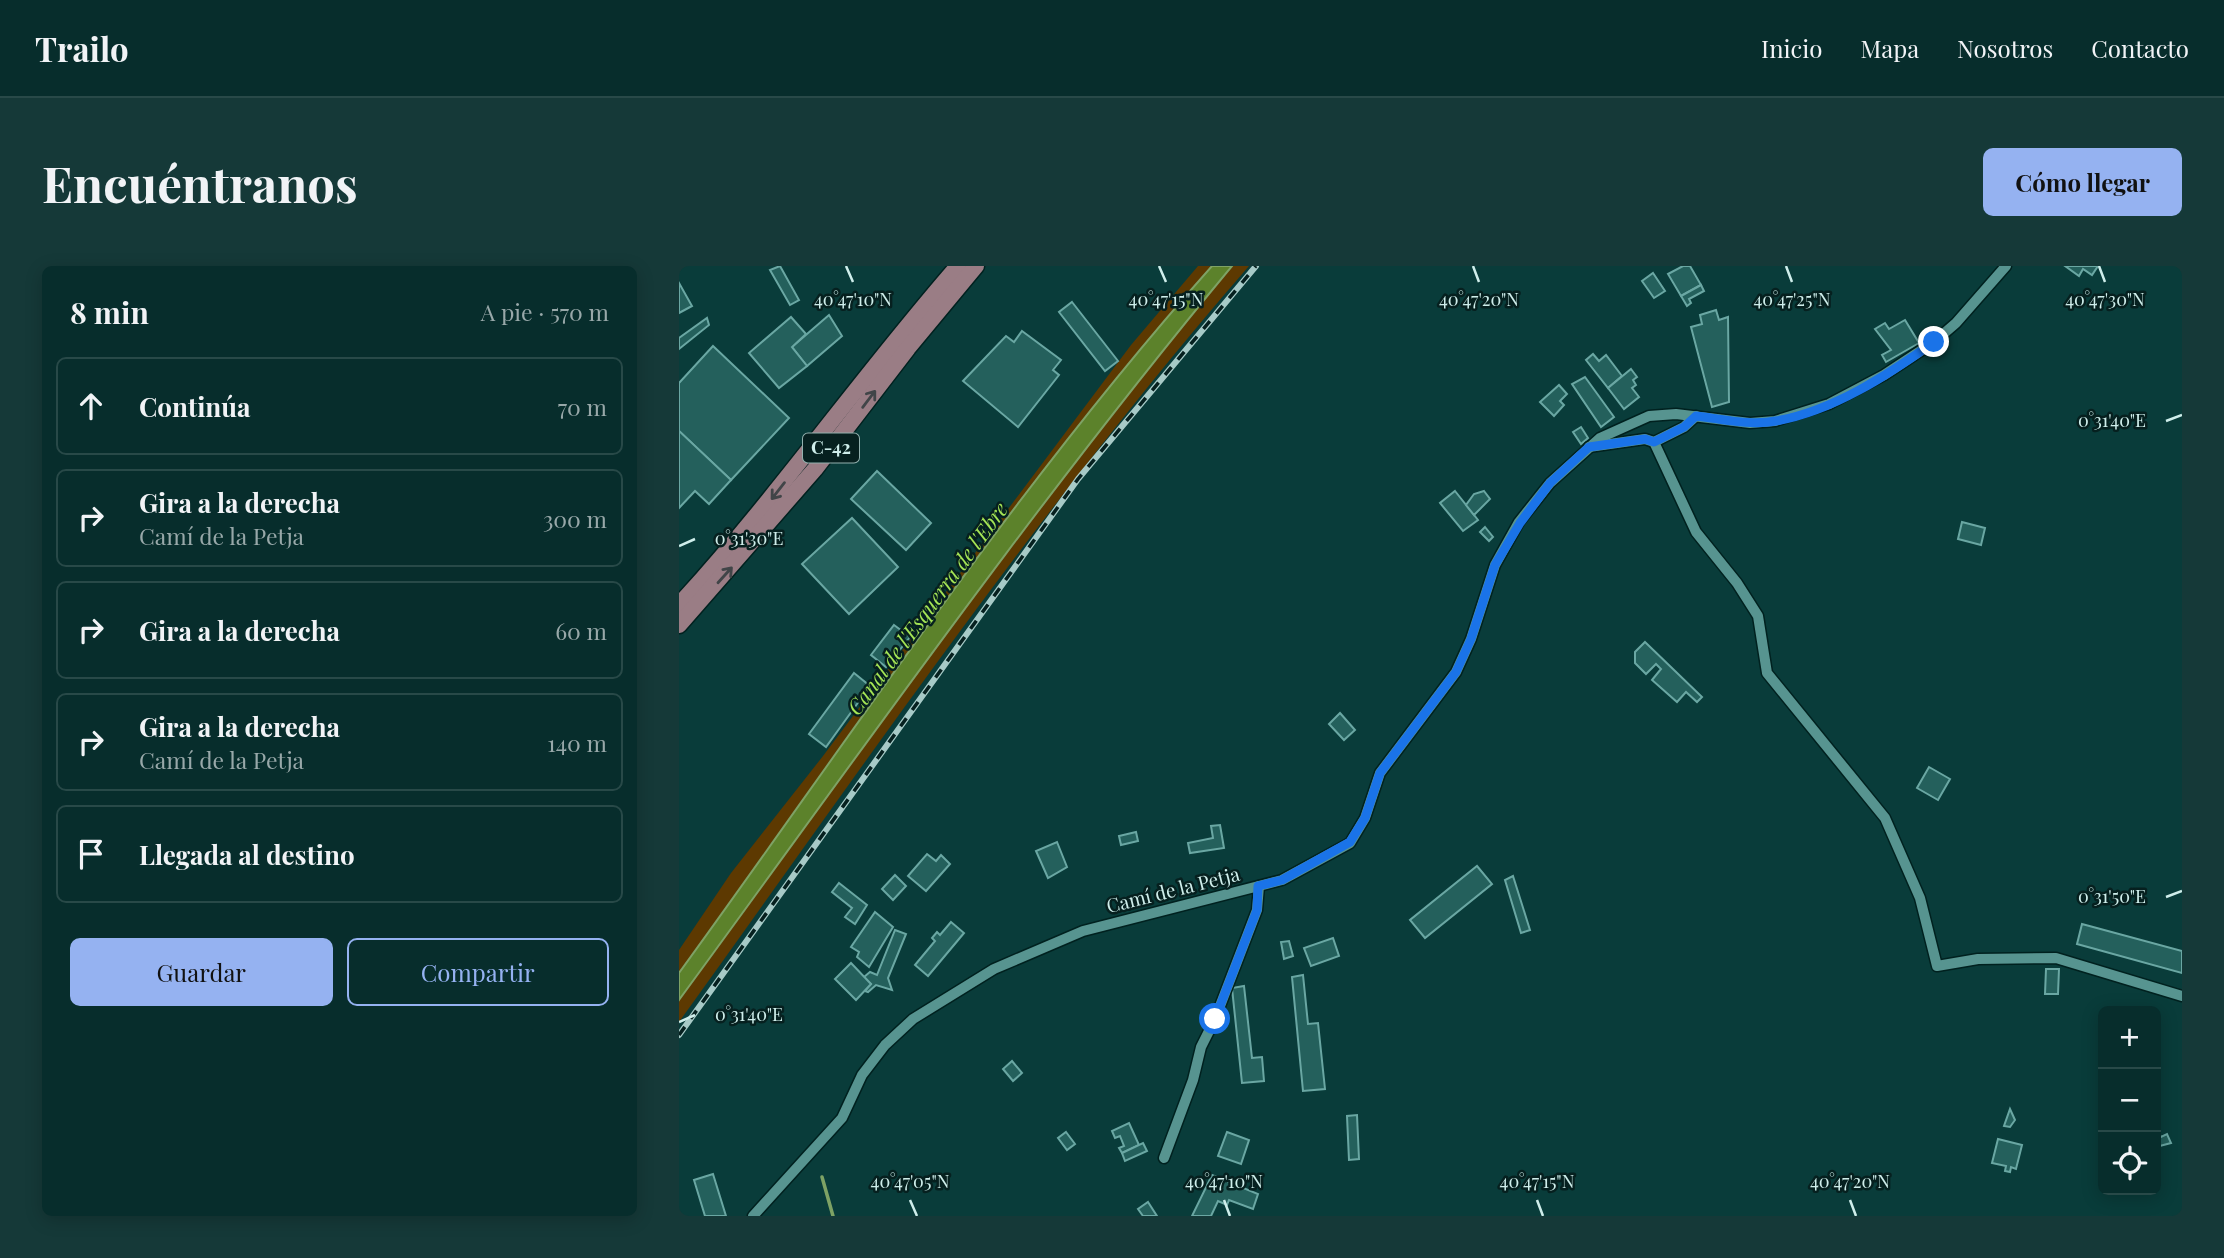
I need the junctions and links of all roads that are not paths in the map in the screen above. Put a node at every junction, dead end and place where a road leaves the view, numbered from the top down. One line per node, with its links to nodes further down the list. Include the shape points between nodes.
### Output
1 (958, 266): 7 (main road, C-42, one-way to 7, via 744,534)
2 (976, 266): 8 (main road, C-42, one-way to 2, via 815,469)
3 (2006, 266): 4 (street, Camí de la Petja, via 1934,342 1829,404 1775,421 1750,423)
4 (1696, 416): 5 (street); 6 (street, Camí de la Petja, via 1649,416 1621,426)
5 (1654, 442): 6 (street, via 1645,439); 10 (street, via 1696,532 1758,616 1767,673 1885,818 1920,898 1937,966 1979,959 2056,958)
6 (1589, 447): 9 (street, Camí de la Petja, via 1550,483 1520,523 1495,565 1456,672 1380,773 1365,818 1350,842 1282,880)
7 (679, 605)
8 (679, 625)
9 (1258, 886): 11 (street, via 1257,910 1201,1047); 12 (street, Camí de la Petja, via 1083,930 994,969 913,1019 862,1075 842,1118)
10 (2182, 996)
11 (1164, 1158)
12 (753, 1216)

